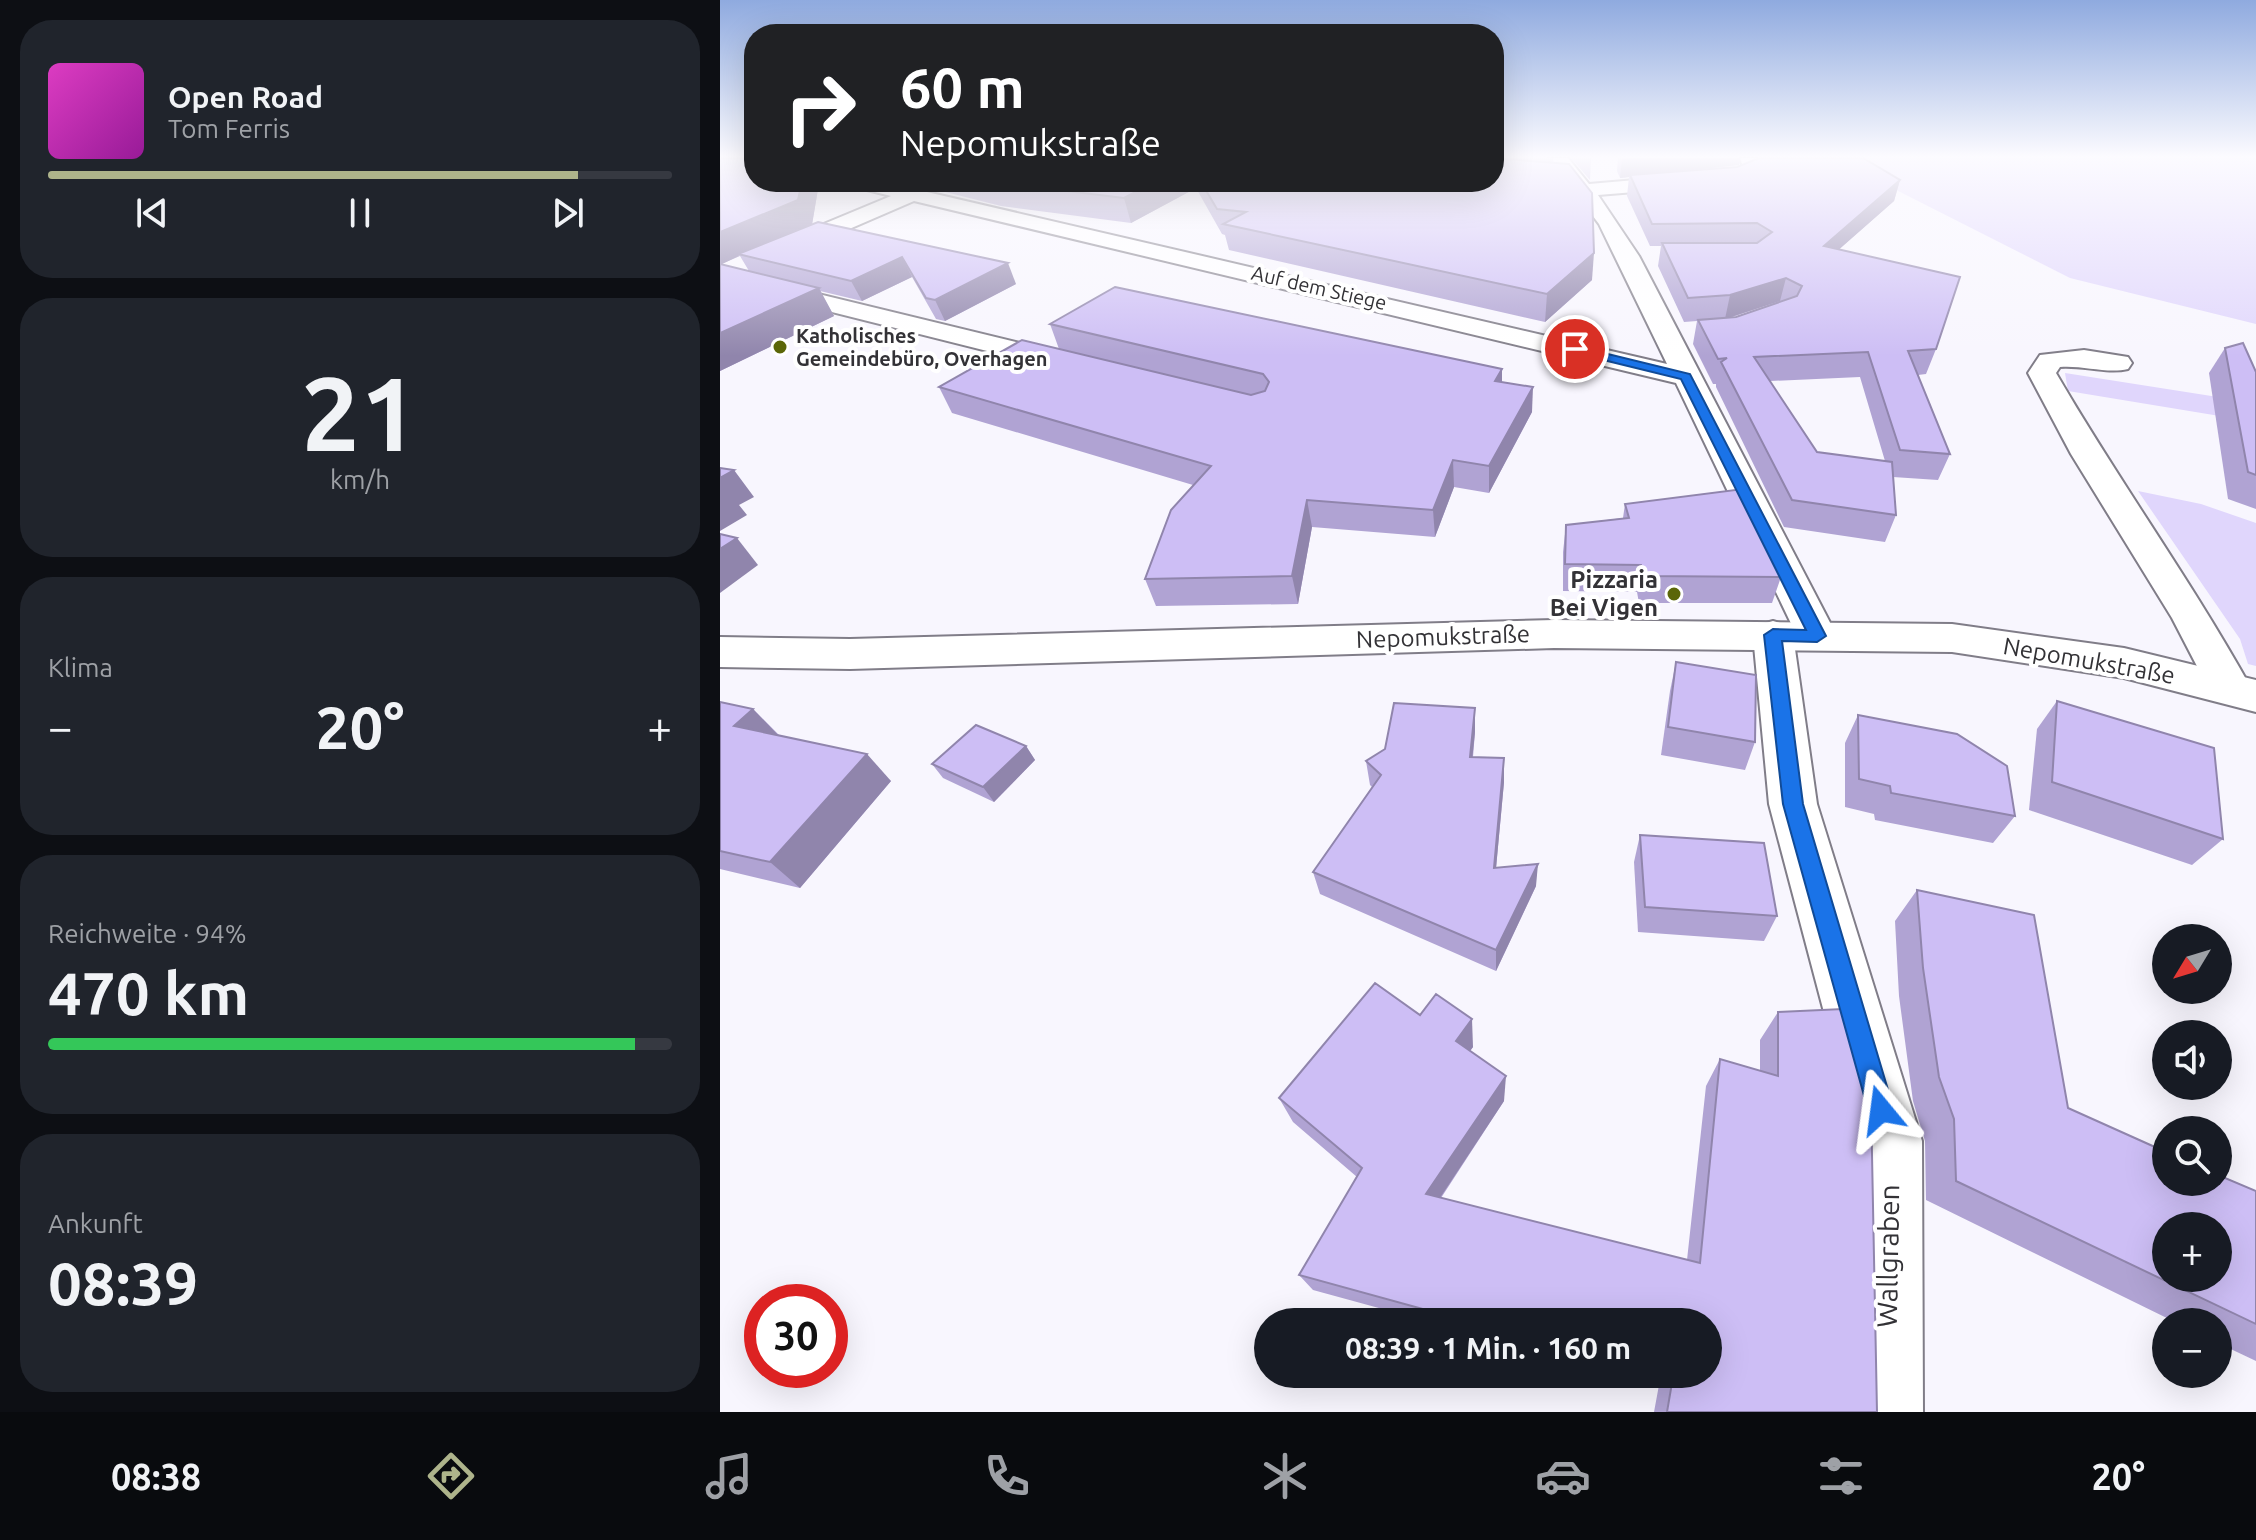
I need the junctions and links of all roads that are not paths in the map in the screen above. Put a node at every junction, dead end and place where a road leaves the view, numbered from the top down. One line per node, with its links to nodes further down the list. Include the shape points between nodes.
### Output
1 (843, 224): 6 (street)
2 (1038, 224): 11 (street, Auf dem Stiege)
3 (1609, 224): 4 (street)
4 (1627, 256): 5 (street); 8 (street)
5 (1658, 256)
6 (720, 276): 10 (street)
7 (1700, 333): 8 (street)
8 (1670, 335): 11 (street)
9 (2118, 363): 14 (street, via 2065,357 2050,361 2042,373 2087,454)
10 (1088, 368)
11 (1686, 377): 12 (street)
12 (1795, 635): 13 (street, Nepomukstraße, via 1554,634 850,654); 14 (street, Nepomukstraße, via 1952,638 2124,663); 15 (street, Wallgraben, via 1793,804 1890,1141)
13 (720, 652)
14 (2243, 692)
15 (1885, 1412)

